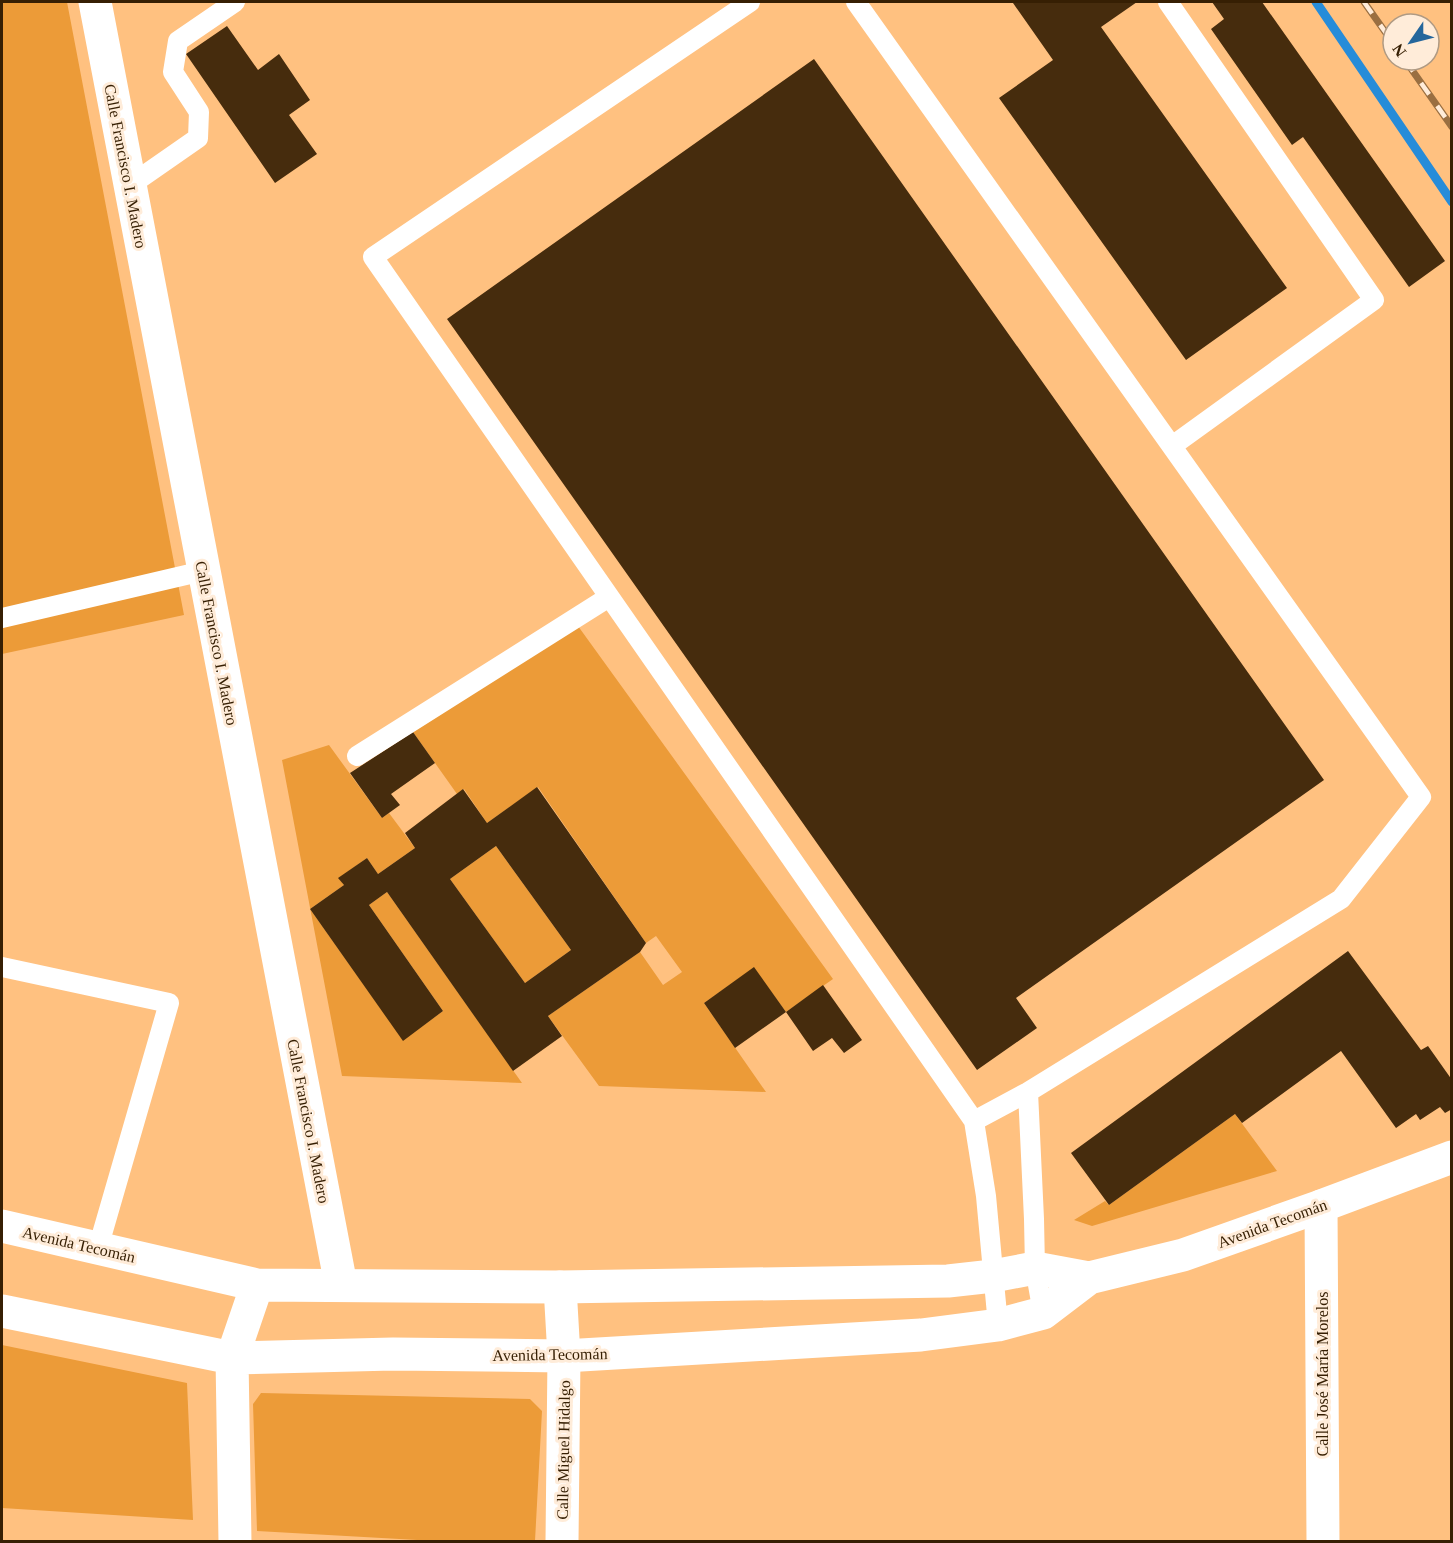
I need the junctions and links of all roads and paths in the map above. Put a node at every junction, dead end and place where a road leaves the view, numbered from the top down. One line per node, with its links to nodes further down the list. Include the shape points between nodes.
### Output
1 (94, 2): 6 (street, Calle Francisco I. Madero)
2 (235, 2): 6 (lane, via 178,41 173,72 199,112 198,138)
3 (750, 2): 9 (lane, via 373,257)
4 (856, 2): 7 (lane)
5 (1168, 2): 7 (lane, via 1374,300)
6 (129, 186): 8 (street, Calle Francisco I. Madero)
7 (1172, 446): 13 (lane, via 1421,797 1341,898)
8 (203, 571): 10 (lane); 23 (street, Calle Francisco I. Madero)
9 (609, 597): 11 (lane); 14 (lane)
10 (2, 618)
11 (357, 756)
12 (2, 968): 18 (lane, via 169,1003)
13 (1028, 1092): 14 (lane); 19 (lane)
14 (974, 1121): 20 (lane)
15 (1452, 1157): 16 (street, Avenida Tecomán)
16 (1321, 1206): 21 (street, Avenida Tecomán, via 1183,1255); 32 (street, Calle José María Morelos)
17 (2, 1226): 18 (street, Avenida Tecomán)
18 (98, 1248): 22 (street, Avenida Tecomán)
19 (1035, 1268): 20 (street, Avenida Tecomán); 21 (street, Avenida Tecomán); 26 (lane)
20 (993, 1276): 24 (street, Avenida Tecomán, via 948,1281); 27 (lane)
21 (1089, 1278): 26 (street, Avenida Tecomán)
22 (257, 1285): 23 (street, Avenida Tecomán); 29 (street)
23 (341, 1285): 24 (street, Avenida Tecomán)
24 (560, 1287): 28 (street, Calle Miguel Hidalgo)
25 (2, 1311): 29 (street, Avenida Tecomán)
26 (1043, 1312): 27 (street, Avenida Tecomán)
27 (998, 1325): 28 (street, Avenida Tecomán, via 921,1335)
28 (564, 1356): 29 (street, Avenida Tecomán, via 393,1354); 31 (street, Calle Miguel Hidalgo)
29 (232, 1358): 30 (street)
30 (235, 1542)
31 (562, 1542)
32 (1323, 1542)

